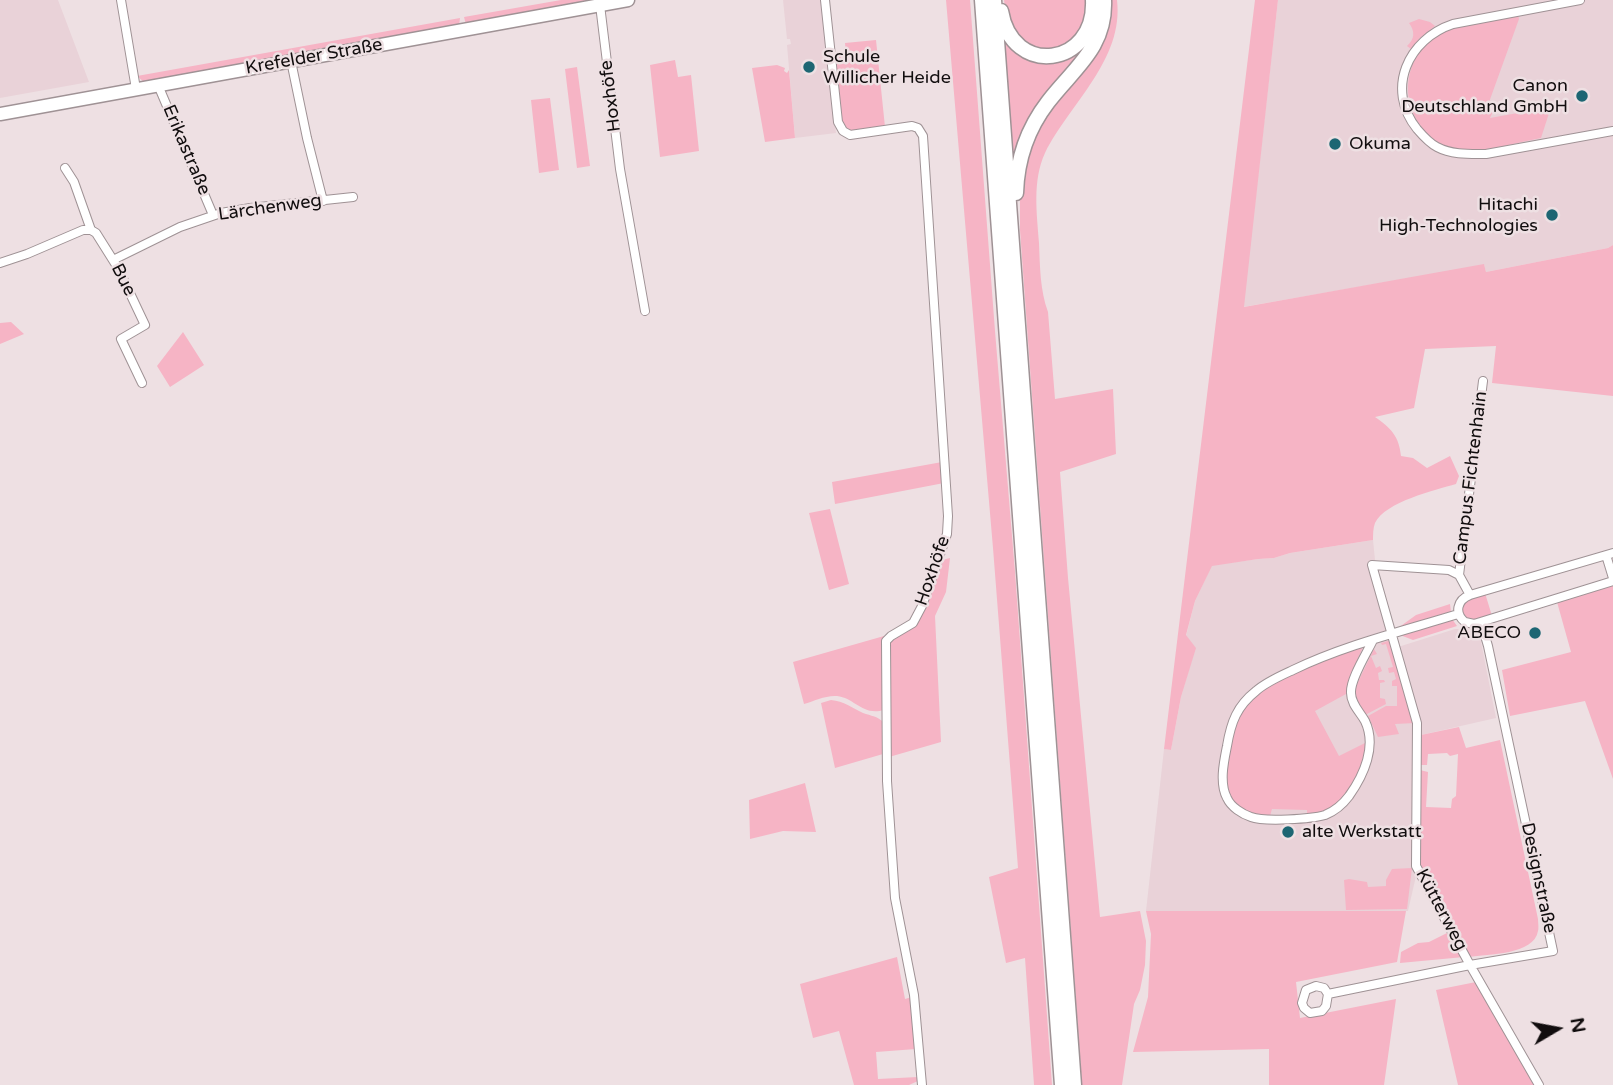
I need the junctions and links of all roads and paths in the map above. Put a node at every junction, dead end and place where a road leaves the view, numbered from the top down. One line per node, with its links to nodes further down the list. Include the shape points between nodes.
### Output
1 (121, 0): 15 (street)
2 (628, 0): 11 (main road, Krefelder Straße)
3 (825, 0): 39 (street, Hoxhöfe, via 838,122 843,131 850,135 912,126 923,136 947,534 913,623 886,641 887,781 895,898 914,995)
4 (976, 0): 12 (highway)
5 (982, 0): 12 (highway)
6 (994, 0): 23 (highway)
7 (1000, 0): 8 (highway, via 1003,23 1015,43 1032,53 1052,56 1070,50 1086,34)
8 (1093, 0)
9 (1104, 0): 23 (highway, via 1103,22 1092,49 1045,106 1026,143 1017,178)
10 (1580, 0): 17 (street, via 1441,28 1411,55 1403,81 1404,101 1409,119 1434,146 1465,154)
11 (600, 5): 13 (main road, Krefelder Straße); 26 (street, Hoxhöfe, via 620,169)
12 (984, 33): 40 (highway)
13 (291, 61): 14 (main road, Krefelder Straße); 20 (street)
14 (158, 85): 15 (main road, Krefelder Straße); 21 (street, Erikastraße)
15 (136, 89): 16 (main road, Krefelder Straße)
16 (0, 114)
17 (1613, 131)
18 (65, 168): 22 (street, Bue)
19 (353, 197): 20 (street, Lärchenweg)
20 (323, 201): 21 (street, Lärchenweg)
21 (213, 215): 24 (street, Lärchenweg)
22 (91, 230): 24 (street, Bue); 25 (street)
23 (1013, 250): 41 (highway)
24 (113, 260): 28 (street, Bue, via 145,325 121,339)
25 (0, 263)
26 (645, 311)
27 (1483, 381): 30 (street, Campus Fichtenhain)
28 (142, 383)
29 (1610, 554): 31 (street); 32 (street)
30 (1459, 575): 32 (street, Campus Fichtenhain); 35 (street, Campus Fichtenhain, via 1449,570 1372,565)
31 (1613, 579): 34 (street)
32 (1470, 595): 33 (street, via 1461,600)
33 (1458, 614): 34 (street, via 1465,622); 35 (street)
34 (1481, 622): 37 (street, Designstraße, via 1553,951)
35 (1392, 634): 36 (street); 37 (street, Kütterweg, via 1417,723 1416,866)
36 (1373, 640): 36 (street, via 1306,664 1271,681 1244,702 1231,724 1224,761 1224,789 1236,809 1260,819 1314,817 1333,811 1348,797 1361,777 1370,742 1351,695 1352,684)
37 (1470, 965): 38 (street, Designstraße); 42 (street, Kütterweg)
38 (1328, 994)
39 (922, 1085)
40 (1062, 1085)
41 (1074, 1085)
42 (1539, 1085)

